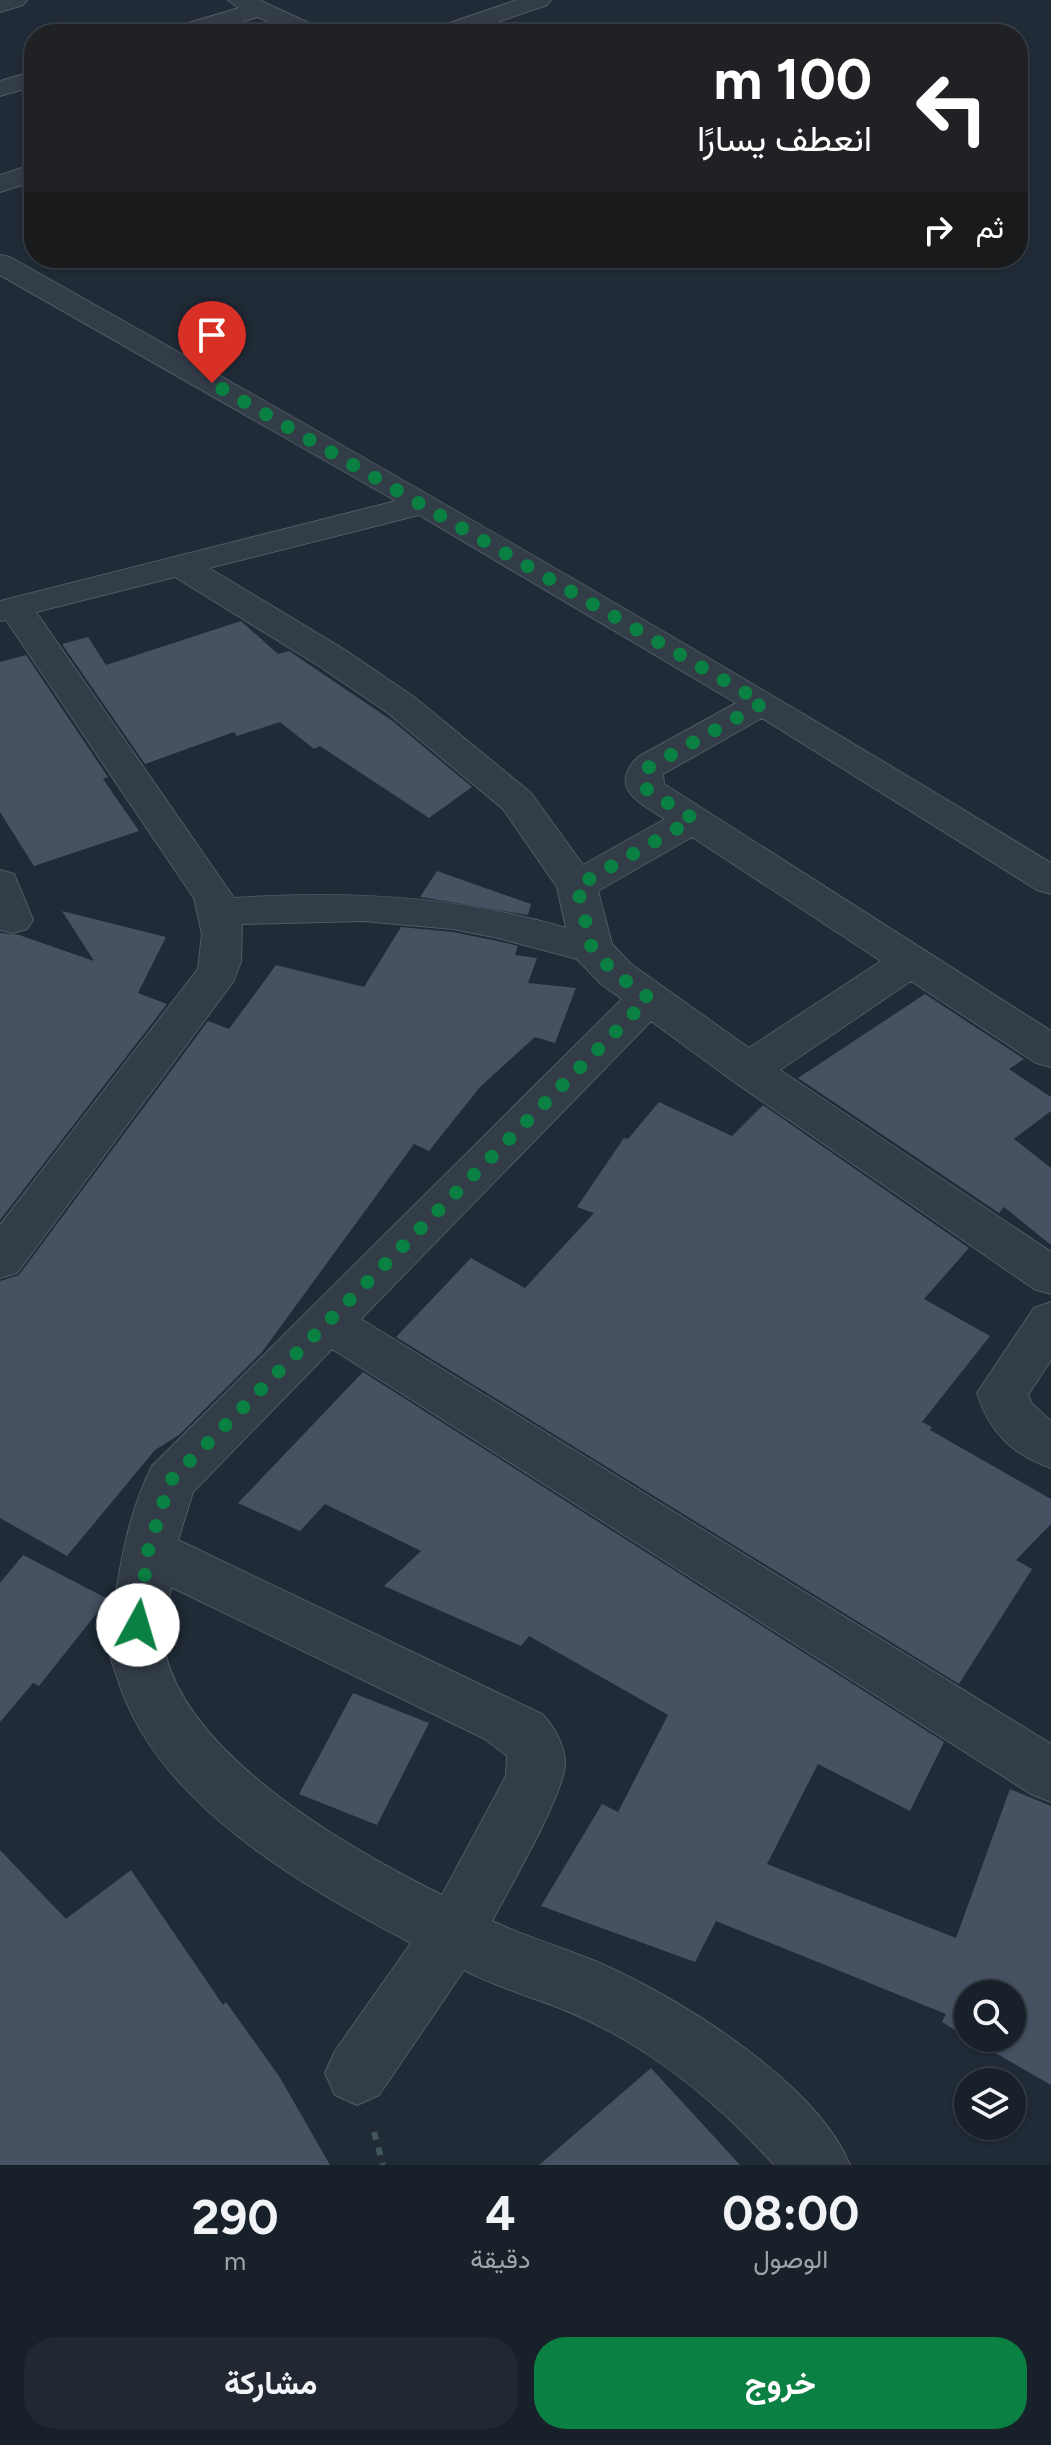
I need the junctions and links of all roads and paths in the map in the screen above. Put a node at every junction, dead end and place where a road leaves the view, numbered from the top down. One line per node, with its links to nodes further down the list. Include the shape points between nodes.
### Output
1 (15, 0): 4 (street)
2 (539, 0): 7 (street)
3 (250, 4): 5 (street); 6 (street)
4 (0, 5)
5 (201, 24)
6 (293, 24)
7 (469, 24)
8 (24, 81): 9 (street)
9 (0, 89)
10 (24, 176): 11 (street)
11 (0, 184)
12 (0, 263): 13 (street)
13 (424, 504): 14 (street); 16 (street)
14 (181, 566): 15 (street); 19 (street, via 332,658 460,751 517,801)
15 (8, 609): 20 (street)
16 (763, 703): 17 (street, via 646,769 643,783 648,791); 18 (street)
17 (694, 819): 19 (street); 22 (street)
18 (1051, 881)
19 (577, 886): 21 (street)
20 (220, 912): 21 (street, via 312,905 414,909 475,917); 26 (street, via 224,946 218,972)
21 (592, 949): 23 (street)
22 (910, 961): 24 (street); 25 (street)
23 (649, 998): 25 (street); 29 (street)
24 (1051, 1052)
25 (748, 1070): 27 (street)
26 (0, 1260)
27 (1051, 1276)
28 (1051, 1321): 30 (street, via 1002,1393 1012,1418)
29 (327, 1322): 31 (street, via 170,1481); 32 (street)
30 (1051, 1447)
31 (148, 1551): 33 (street, via 136,1650 153,1701 208,1775 274,1827 372,1891); 33 (street, via 505,1721 532,1742 538,1769 533,1782)
32 (1051, 1775)
33 (454, 1933): 34 (street); 35 (street, via 507,1960 577,1984 706,2057 764,2106)
34 (357, 2073)
35 (818, 2165)

